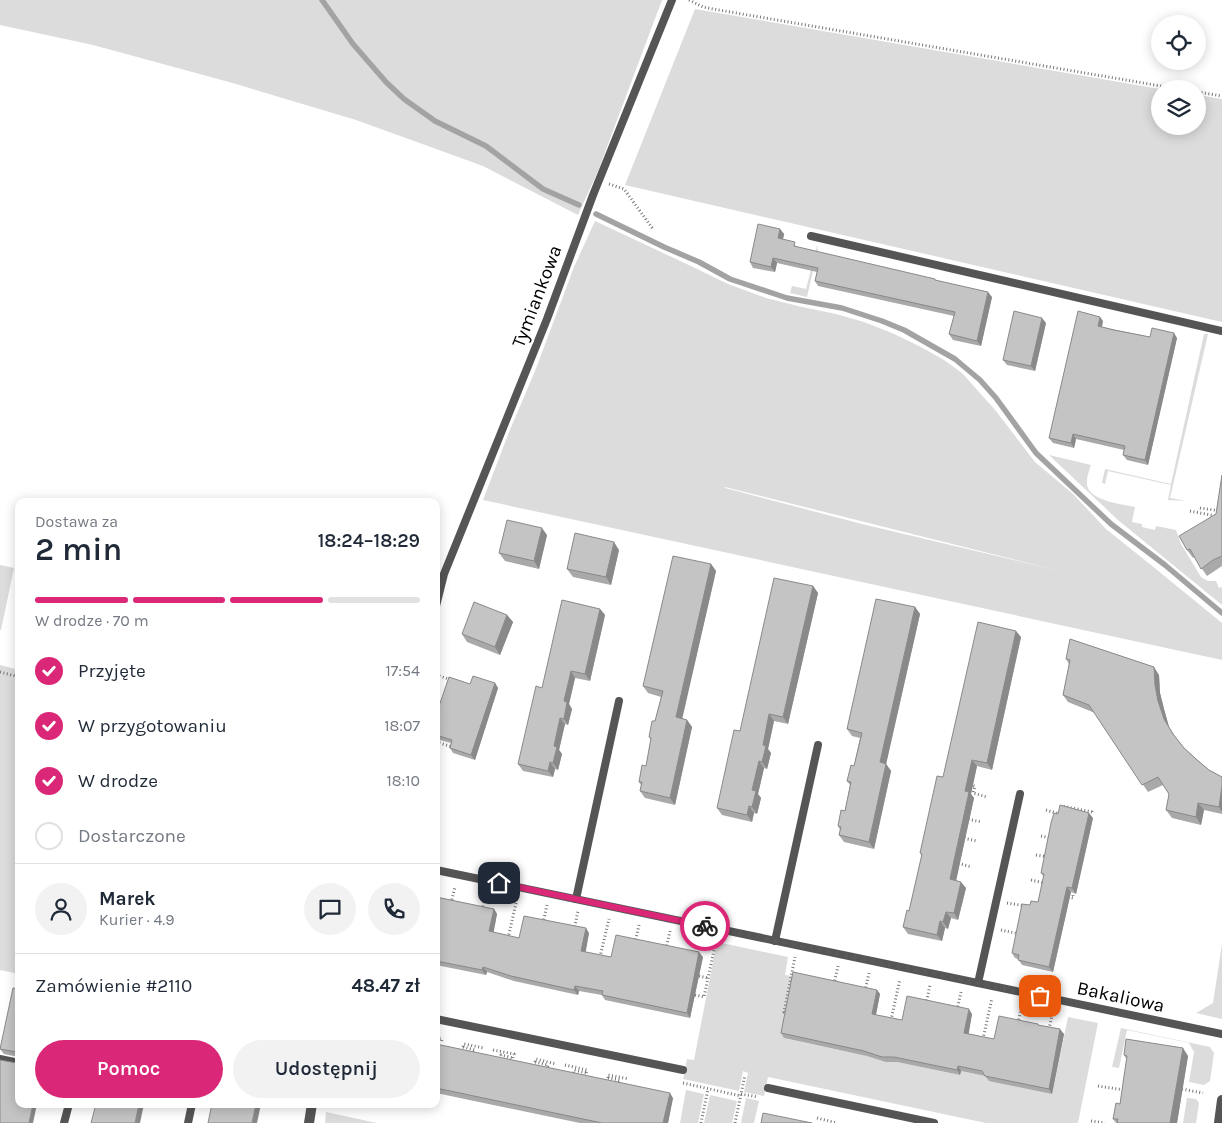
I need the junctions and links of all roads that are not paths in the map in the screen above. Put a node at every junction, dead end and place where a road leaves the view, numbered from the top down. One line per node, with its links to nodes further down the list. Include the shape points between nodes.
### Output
1 (672, 0): 4 (lane, Tymiankowa)
2 (811, 236): 3 (lane)
3 (1222, 331)
4 (440, 590)
5 (619, 701): 9 (lane)
6 (818, 745): 10 (lane)
7 (1020, 794): 11 (lane)
8 (440, 871): 9 (lane, Bakaliowa)
9 (576, 899): 10 (lane, Bakaliowa)
10 (775, 941): 11 (lane, Bakaliowa)
11 (978, 983): 13 (lane, Bakaliowa)
12 (440, 1019): 16 (lane)
13 (1222, 1034)
14 (0, 1059): 15 (lane)
15 (15, 1062)
16 (683, 1070)
17 (768, 1088): 25 (lane)
18 (1222, 1100): 26 (street)
19 (68, 1108): 22 (lane)
20 (191, 1108): 23 (lane)
21 (311, 1108): 24 (street)
22 (64, 1123)
23 (188, 1123)
24 (309, 1123)
25 (934, 1123)
26 (1218, 1123)

